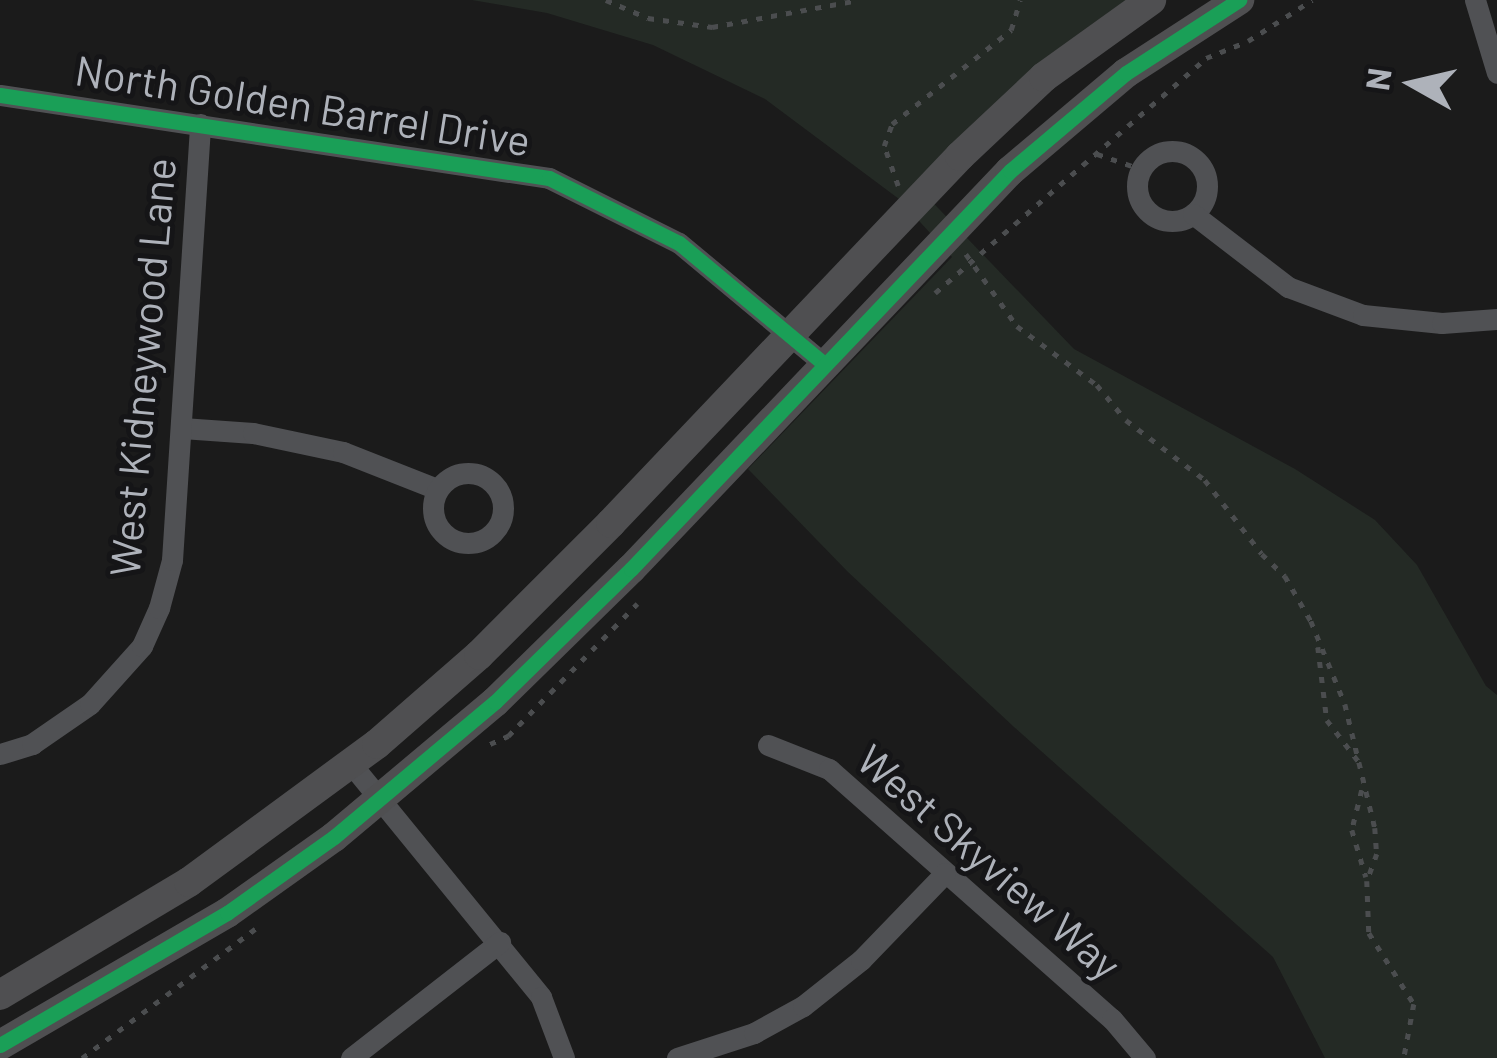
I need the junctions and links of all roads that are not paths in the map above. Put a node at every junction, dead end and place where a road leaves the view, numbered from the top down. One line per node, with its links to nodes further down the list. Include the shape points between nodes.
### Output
1 (1151, 0): 9 (street, via 1013,105)
2 (1239, 0): 10 (street, via 1126,73 1045,140)
3 (1475, 0): 4 (street)
4 (1497, 73)
5 (0, 95): 6 (street, North Golden Barrel Drive)
6 (200, 124): 9 (street, North Golden Barrel Drive, via 549,178 679,243); 11 (street, West Kidneywood Lane)
7 (1193, 214): 7 (street, via 1171,221 1149,213 1137,192 1141,169 1168,150 1199,162 1206,195); 8 (street, via 1288,287 1364,315)
8 (1497, 319)
9 (790, 333): 10 (street, North Golden Barrel Drive); 15 (street, via 479,655)
10 (824, 364): 16 (street, via 538,662)
11 (182, 428): 12 (street, via 343,452); 14 (street, West Kidneywood Lane, via 172,560 142,646 91,704 32,744)
12 (437, 489)
13 (768, 745): 17 (street, West Skyview Way, via 829,769)
14 (0, 754)
15 (352, 765): 16 (street); 19 (street, via 189,882)
16 (380, 799): 18 (street); 20 (street, via 227,913)
17 (945, 873): 23 (street, via 860,961 803,1006 754,1033); 24 (street, West Skyview Way, via 1112,1019)
18 (500, 942): 21 (street); 22 (street, via 541,997)
19 (0, 995)
20 (0, 1045)
21 (351, 1058)
22 (564, 1058)
23 (677, 1058)
24 (1145, 1058)

